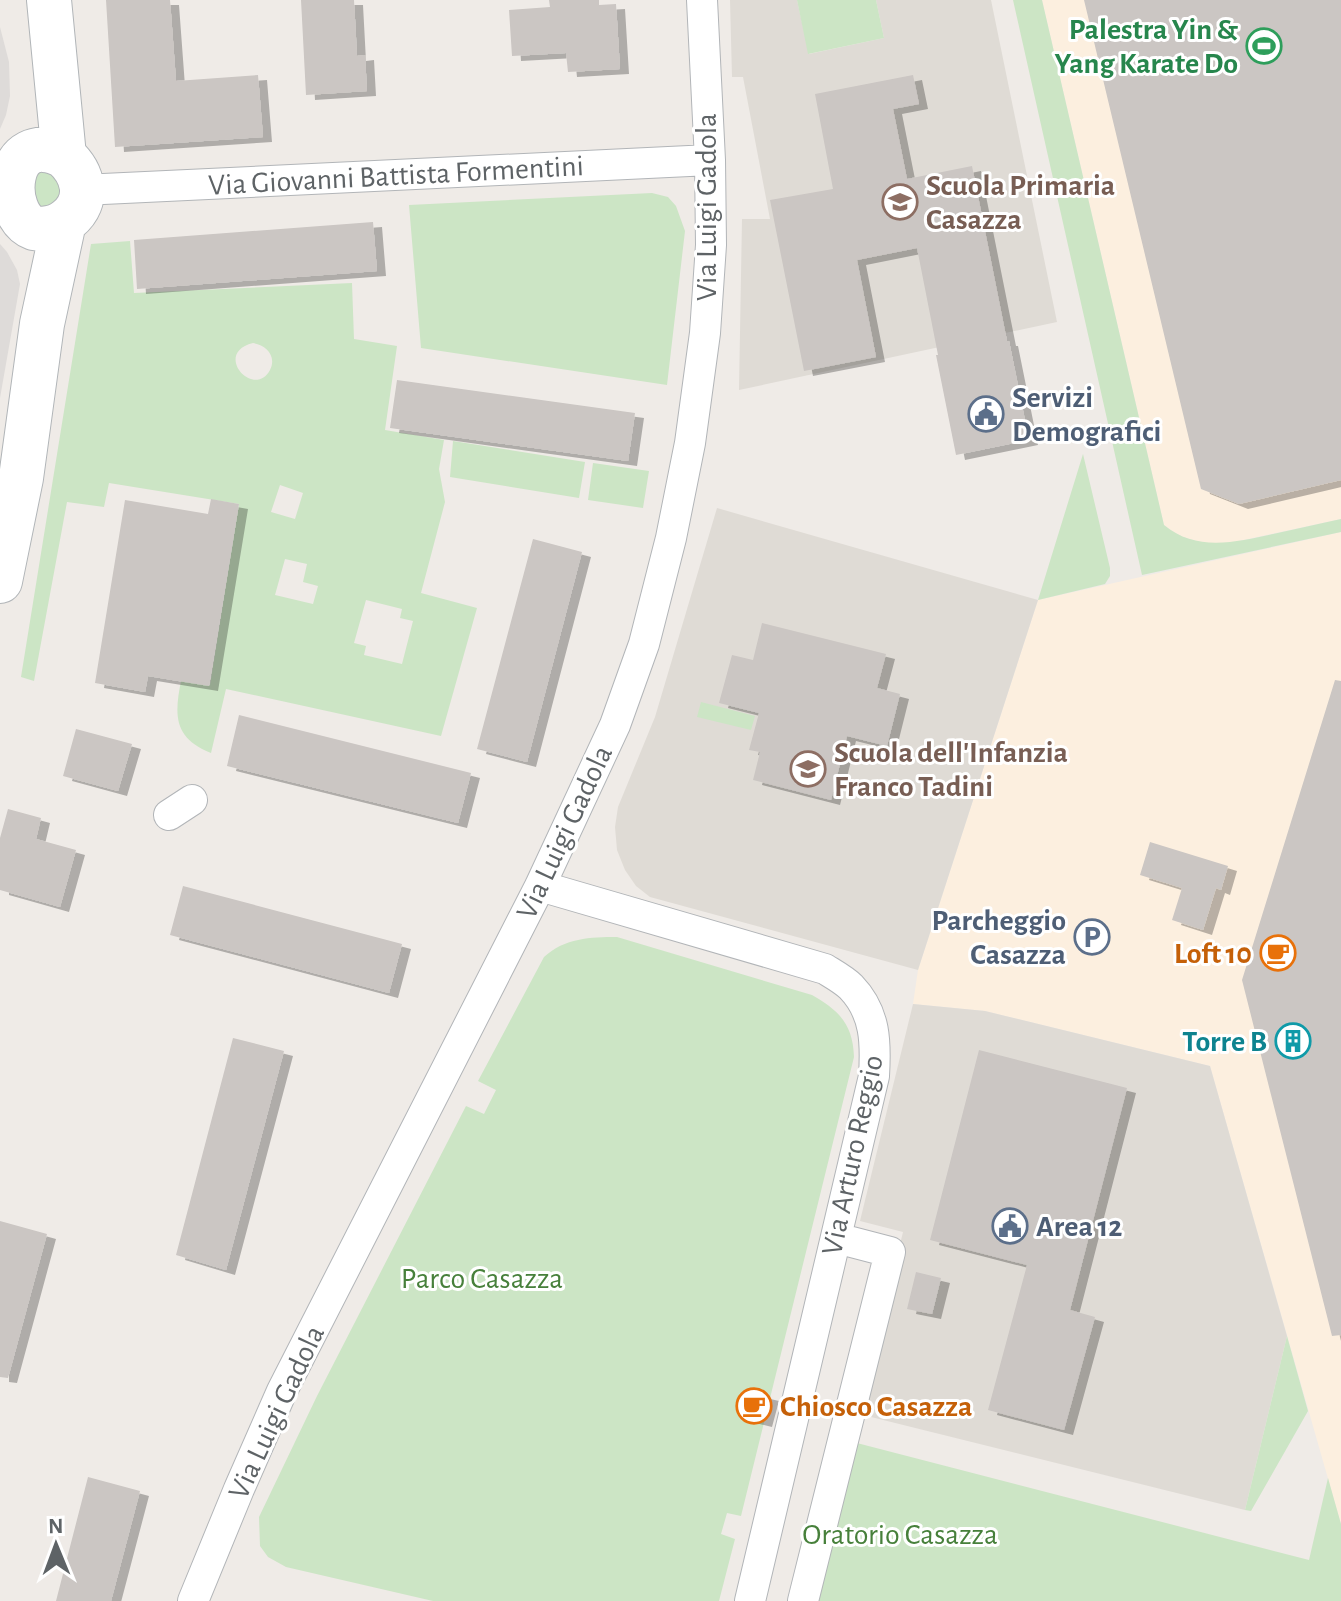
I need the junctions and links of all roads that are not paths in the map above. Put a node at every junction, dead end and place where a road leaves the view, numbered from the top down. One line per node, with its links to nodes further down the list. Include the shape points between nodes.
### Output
1 (49, 0): 4 (street, via 55,51)
2 (702, 0): 3 (street, Via Luigi Gadola)
3 (710, 160): 4 (street, Via Giovanni Battista Formentini); 7 (street, Via Luigi Gadola, via 705,333 671,538 644,644 615,725)
4 (51, 189): 5 (street, via 42,324)
5 (13, 442): 6 (street)
6 (0, 581)
7 (540, 886): 9 (street, Via Luigi Gadola, via 282,1391 239,1489); 10 (street, Via Arturo Reggio, via 825,969 850,985 868,1010 876,1041 874,1076)
8 (844, 1240): 11 (street, via 890,1252)
9 (202, 1599)
10 (750, 1601)
11 (803, 1601)

